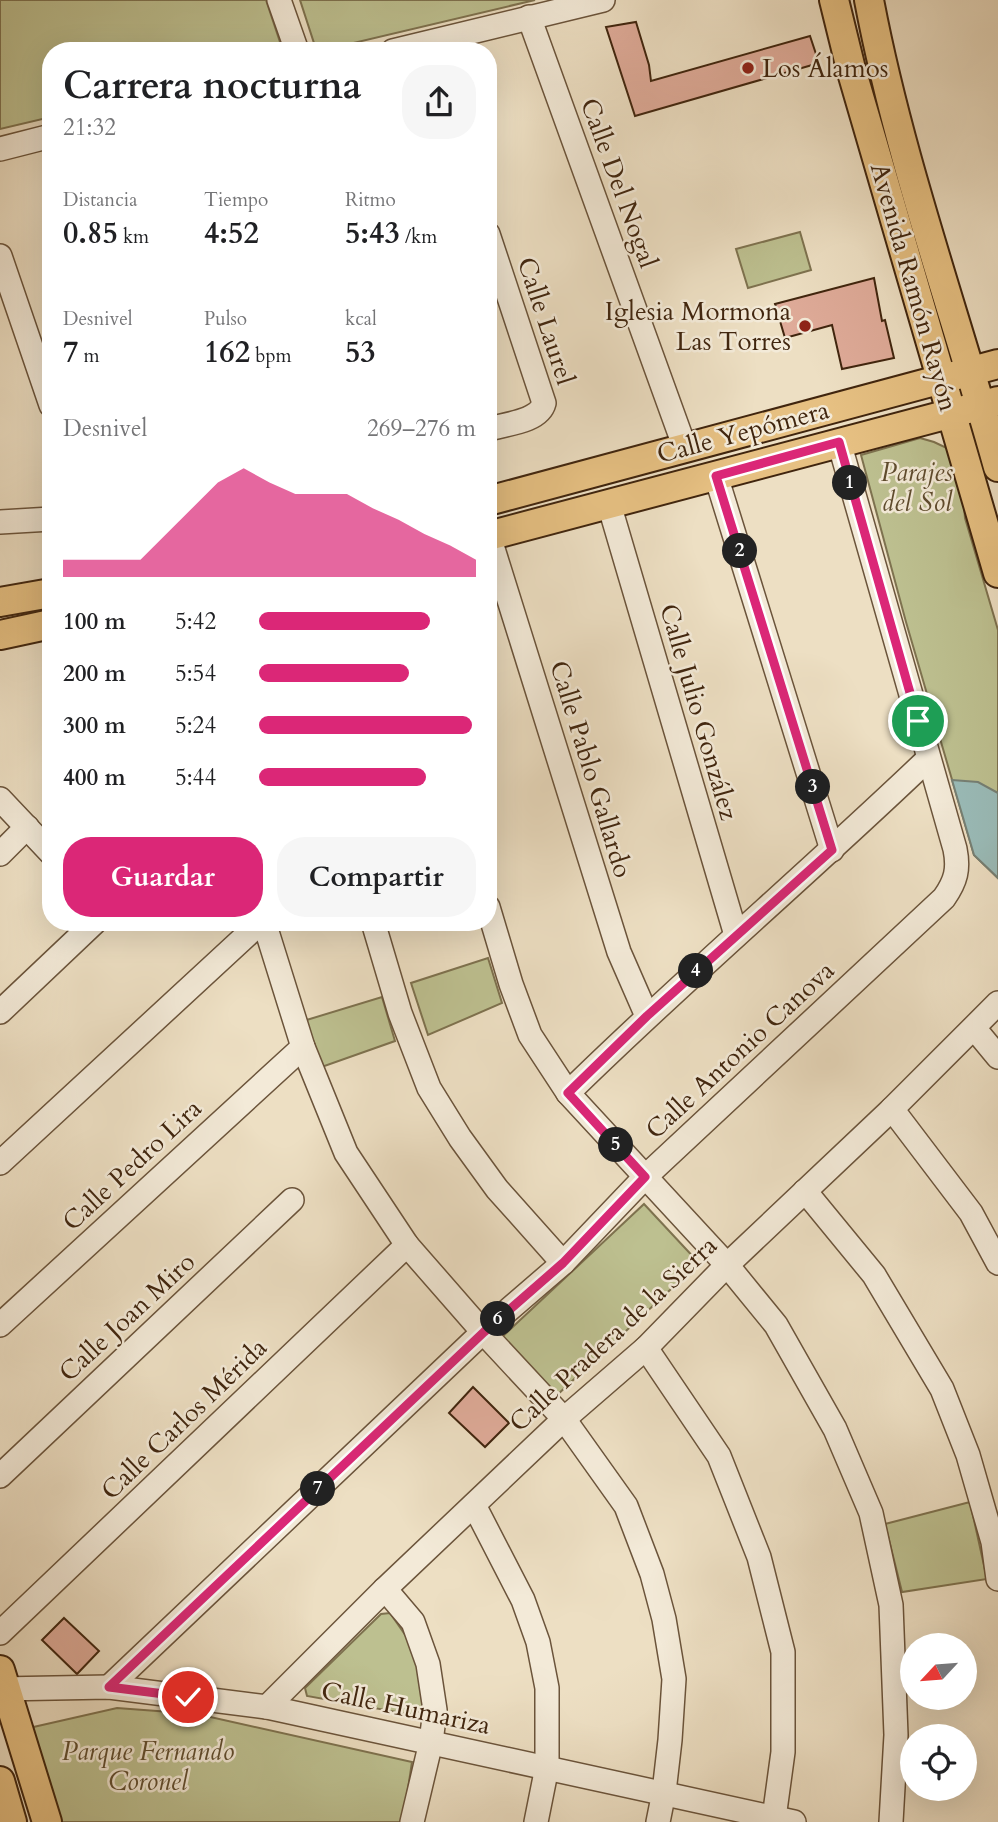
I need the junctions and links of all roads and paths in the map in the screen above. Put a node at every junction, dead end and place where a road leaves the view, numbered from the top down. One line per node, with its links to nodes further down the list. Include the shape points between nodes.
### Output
1 (279, 0): 6 (street)
2 (603, 0): 5 (street)
3 (834, 0): 14 (main road, Avenida Ramón Rayón)
4 (869, 0): 12 (main road, Avenida Ramón Rayón, via 911,171)
5 (529, 17): 7 (street); 20 (street, Calle Del Nogal)
6 (294, 42)
7 (442, 42)
8 (42, 138): 9 (street)
9 (0, 149)
10 (0, 256): 13 (street)
11 (497, 261): 17 (street, Calle Laurel, via 544,403 534,416)
12 (985, 368): 14 (main road, Calle Yepómera); 15 (main road, Avenida Ramón Rayón)
13 (42, 379)
14 (942, 379): 16 (main road, Avenida Ramón Rayón); 20 (main road, Calle Yepómera)
15 (990, 403): 16 (main road, Calle Yepómera); 22 (main road, Avenida Ramón Rayón)
16 (951, 414): 18 (main road, Calle Yepómera); 21 (main road, Avenida Ramón Rayón)
17 (497, 426)
18 (901, 428): 19 (main road, Calle Yepómera); 21 (main road, via 934,436)
19 (839, 442): 23 (main road, Calle Yepómera); 35 (street, Calle Antonio Canova)
20 (684, 448): 24 (main road, Calle Yepómera)
21 (962, 456): 30 (main road, Avenida Ramón Rayón)
22 (998, 464)
23 (716, 476): 25 (main road, Calle Yepómera); 39 (street)
24 (497, 499)
25 (609, 504): 28 (main road, Calle Yepómera); 46 (street, Calle Julio González)
26 (42, 520): 27 (street)
27 (0, 522)
28 (497, 534)
29 (497, 565): 49 (street, Calle Pablo Gallardo, via 619,952)
30 (998, 573)
31 (42, 595): 32 (main road)
32 (0, 602)
33 (42, 626): 34 (main road)
34 (0, 635)
35 (929, 759): 39 (street); 56 (street, Calle Antonio Canova, via 958,863 957,875 944,898)
36 (0, 799): 37 (street)
37 (27, 827): 38 (street); 40 (street)
38 (42, 843)
39 (832, 850): 46 (street)
40 (0, 855)
41 (86, 931): 48 (street)
42 (253, 931): 55 (street)
43 (266, 931): 51 (street)
44 (376, 931): 60 (street, via 429,1088 497,1189)
45 (495, 931): 53 (street, via 530,1035)
46 (736, 935): 49 (street)
47 (998, 1003): 50 (street, Calle Pradera de la Sierra)
48 (0, 1012)
49 (647, 1016): 53 (street)
50 (974, 1028): 52 (street); 54 (street, Calle Pradera de la Sierra)
51 (303, 1047): 59 (street, via 346,1153); 63 (street, Calle Pedro Lira)
52 (998, 1057)
53 (568, 1093): 56 (street)
54 (892, 1109): 57 (street, Calle Pradera de la Sierra); 61 (street, via 971,1213)
55 (0, 1163)
56 (645, 1177): 60 (street, Calle Antonio Canova); 62 (street)
57 (805, 1191): 62 (street, Calle Pradera de la Sierra); 69 (street, via 874,1275 942,1389 968,1455 990,1530)
58 (292, 1200): 67 (street, Calle Joan Miro)
59 (407, 1245): 64 (street); 71 (street, Calle Carlos Mérida)
60 (563, 1263): 64 (street, Calle Antonio Canova)
61 (998, 1263)
62 (727, 1265): 65 (street, Calle Pradera de la Sierra); 85 (street, via 776,1325 835,1429 871,1513 891,1605 896,1735)
63 (0, 1325)
64 (484, 1332): 66 (street); 73 (street, Calle Antonio Canova)
65 (646, 1348): 66 (street, Calle Pradera de la Sierra); 79 (street, via 719,1457 760,1557 783,1652)
66 (564, 1419): 68 (street, Calle Pradera de la Sierra); 78 (street, via 626,1506 652,1574 674,1679)
67 (0, 1476)
68 (474, 1505): 70 (street, Calle Pradera de la Sierra); 76 (street, via 523,1600 538,1642 547,1688)
69 (998, 1579)
70 (385, 1589): 74 (street, Calle Pradera de la Sierra); 75 (street, via 413,1622 428,1664 435,1710)
71 (0, 1633)
72 (2, 1682): 73 (street, Calle Humariza); 81 (main road)
73 (109, 1687): 74 (street, Calle Humariza)
74 (267, 1707): 75 (street, Calle Humariza)
75 (431, 1742): 76 (street, Calle Humariza); 82 (street)
76 (547, 1767): 78 (street, Calle Humariza); 83 (street)
77 (0, 1781): 80 (main road)
78 (664, 1792): 79 (street, Calle Humariza); 84 (street)
79 (784, 1820)
80 (12, 1822)
81 (47, 1822)
82 (412, 1822)
83 (536, 1822)
84 (658, 1822)
85 (891, 1822)

